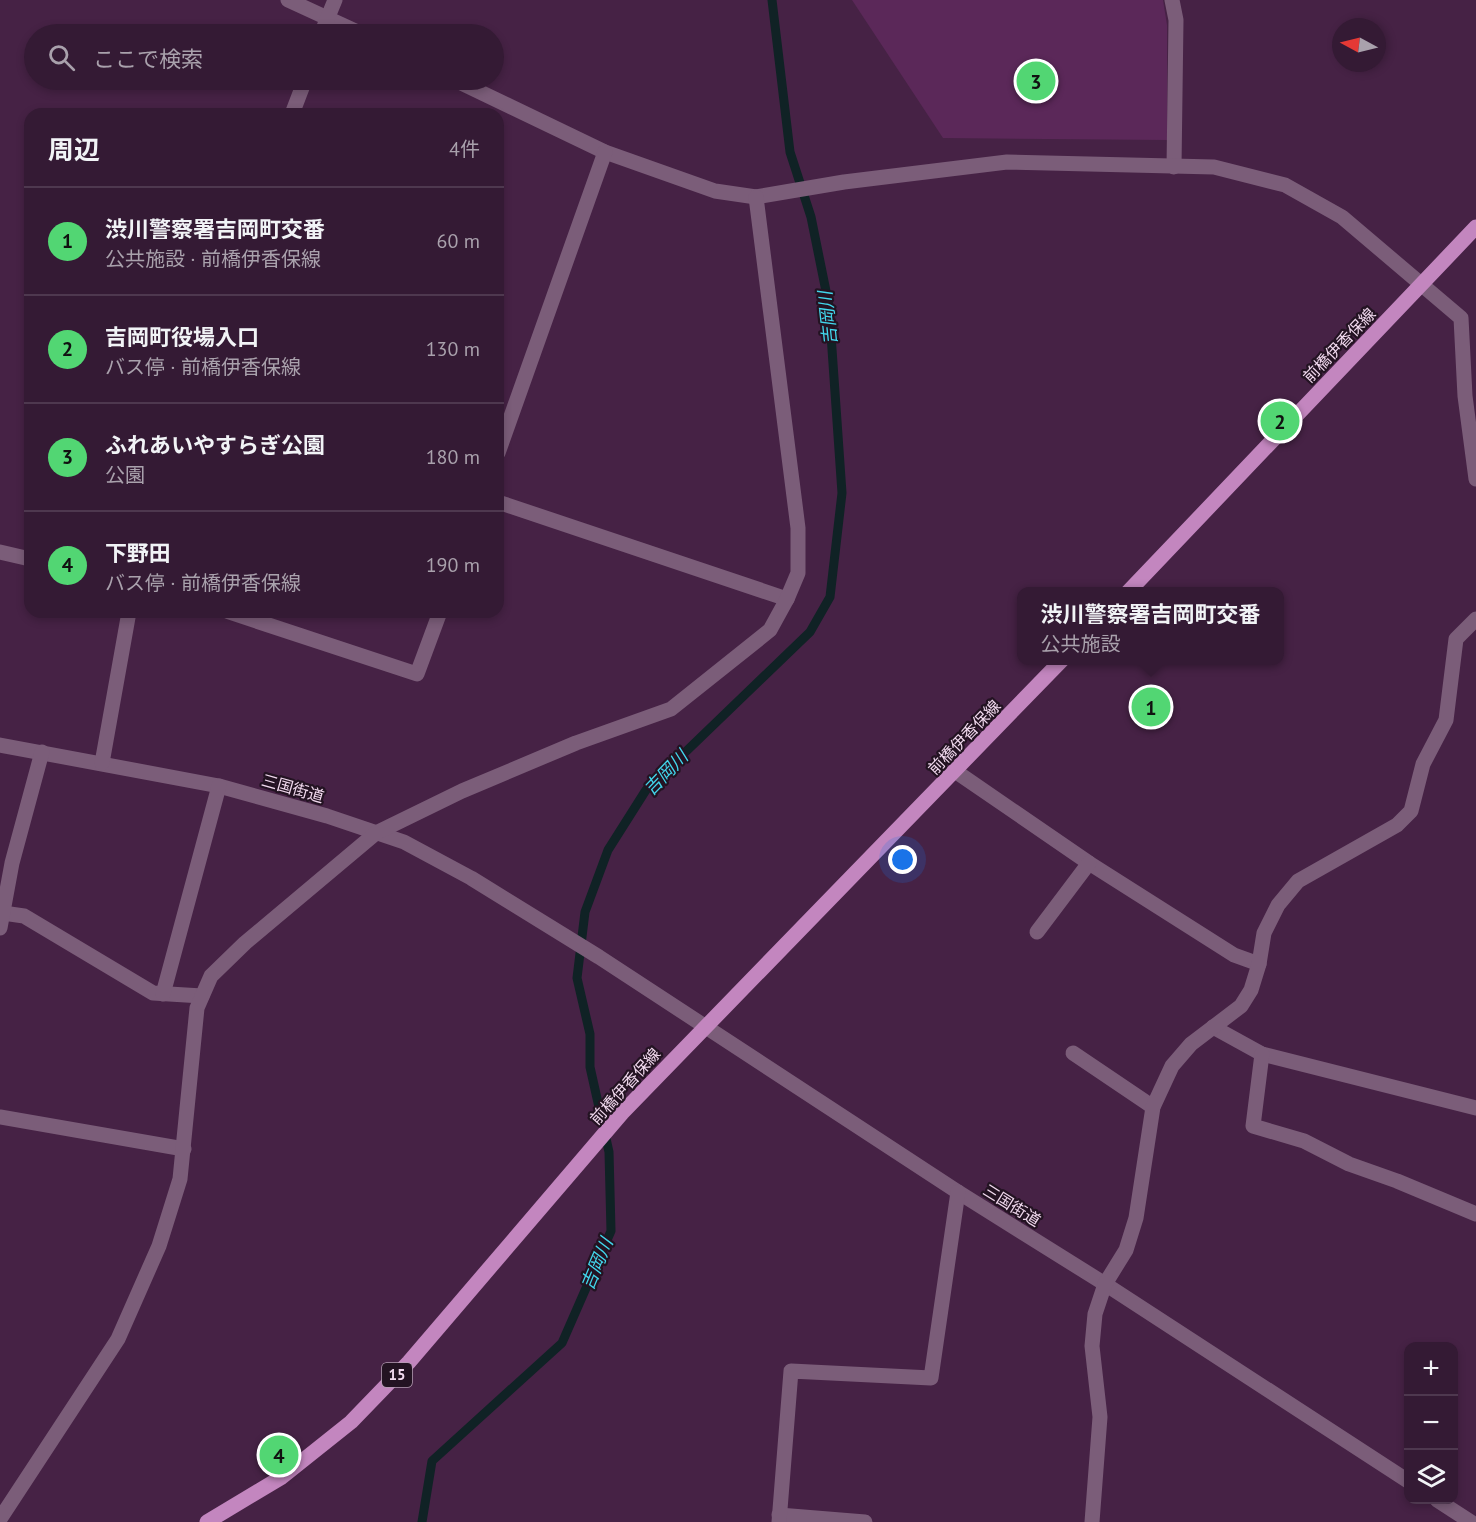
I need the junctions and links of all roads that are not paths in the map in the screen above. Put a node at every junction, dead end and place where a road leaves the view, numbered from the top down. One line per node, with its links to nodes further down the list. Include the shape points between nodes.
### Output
1 (288, 0): 4 (street)
2 (335, 0): 4 (street)
3 (1172, 0): 11 (street, via 1176,21)
4 (327, 18): 5 (street); 6 (street)
5 (325, 24)
6 (340, 24)
7 (301, 90): 9 (street)
8 (476, 90): 10 (street)
9 (294, 108)
10 (605, 152): 12 (street, via 715,191); 16 (street)
11 (1174, 167): 12 (street, via 1007,162); 14 (street, via 1214,167 1286,185 1342,217)
12 (756, 197): 22 (street, via 798,528 798,573)
13 (1476, 227): 14 (main road, 前橋伊香保線)
14 (1423, 284): 15 (street); 21 (main road, 前橋伊香保線)
15 (1468, 317): 17 (street, via 1465,396)
16 (504, 436)
17 (1476, 479)
18 (504, 504): 22 (street)
19 (0, 552): 20 (street)
20 (24, 558)
21 (1132, 587)
22 (787, 599): 33 (street, via 770,630 671,709 576,743 462,791)
23 (128, 618): 30 (street)
24 (247, 618): 25 (street, via 417,674)
25 (438, 618)
26 (1476, 619): 37 (street, via 1456,639 1446,720 1424,764 1411,811 1397,825 1298,881 1278,905 1264,933)
27 (1057, 665): 31 (main road, 前橋伊香保線 / 15)
28 (0, 745): 29 (street, 三国街道)
29 (42, 752): 30 (street, 三国街道); 35 (street)
30 (102, 763): 32 (street, 三国街道)
31 (956, 771): 34 (street); 40 (main road, 前橋伊香保線 / 15)
32 (219, 786): 33 (street, 三国街道); 38 (street)
33 (376, 833): 39 (street, via 245,943 211,976); 40 (street, 三国街道, via 404,842 471,878)
34 (1089, 863): 36 (street); 37 (street, via 1234,955)
35 (1, 921): 38 (street, via 24,916 153,993)
36 (1037, 933)
37 (1259, 964): 41 (street, via 1241,1006)
38 (163, 994): 39 (street)
39 (202, 996): 47 (street, via 197,1008)
40 (704, 1027): 48 (street, 三国街道); 55 (main road, 前橋伊香保線 / 15, via 622,1113 409,1362 351,1422 282,1477)
41 (1213, 1027): 43 (street); 44 (street, via 1172,1066)
42 (1073, 1053): 44 (street)
43 (1262, 1054): 45 (street); 49 (street, via 1253,1126 1304,1141 1349,1164)
44 (1153, 1107): 50 (street, via 1136,1218 1126,1250)
45 (1476, 1108)
46 (0, 1118): 47 (street)
47 (183, 1149): 53 (street, via 180,1179 159,1246 118,1339)
48 (958, 1192): 50 (street, 三国街道); 54 (street, via 931,1378 791,1371)
49 (1476, 1214)
50 (1105, 1284): 51 (street, 三国街道); 57 (street, via 1095,1314 1092,1346 1100,1417)
51 (1404, 1478)
52 (1443, 1504): 58 (street)
53 (0, 1519)
54 (779, 1519): 56 (street)
55 (207, 1522)
56 (865, 1522)
57 (1092, 1522)
58 (1471, 1522)

